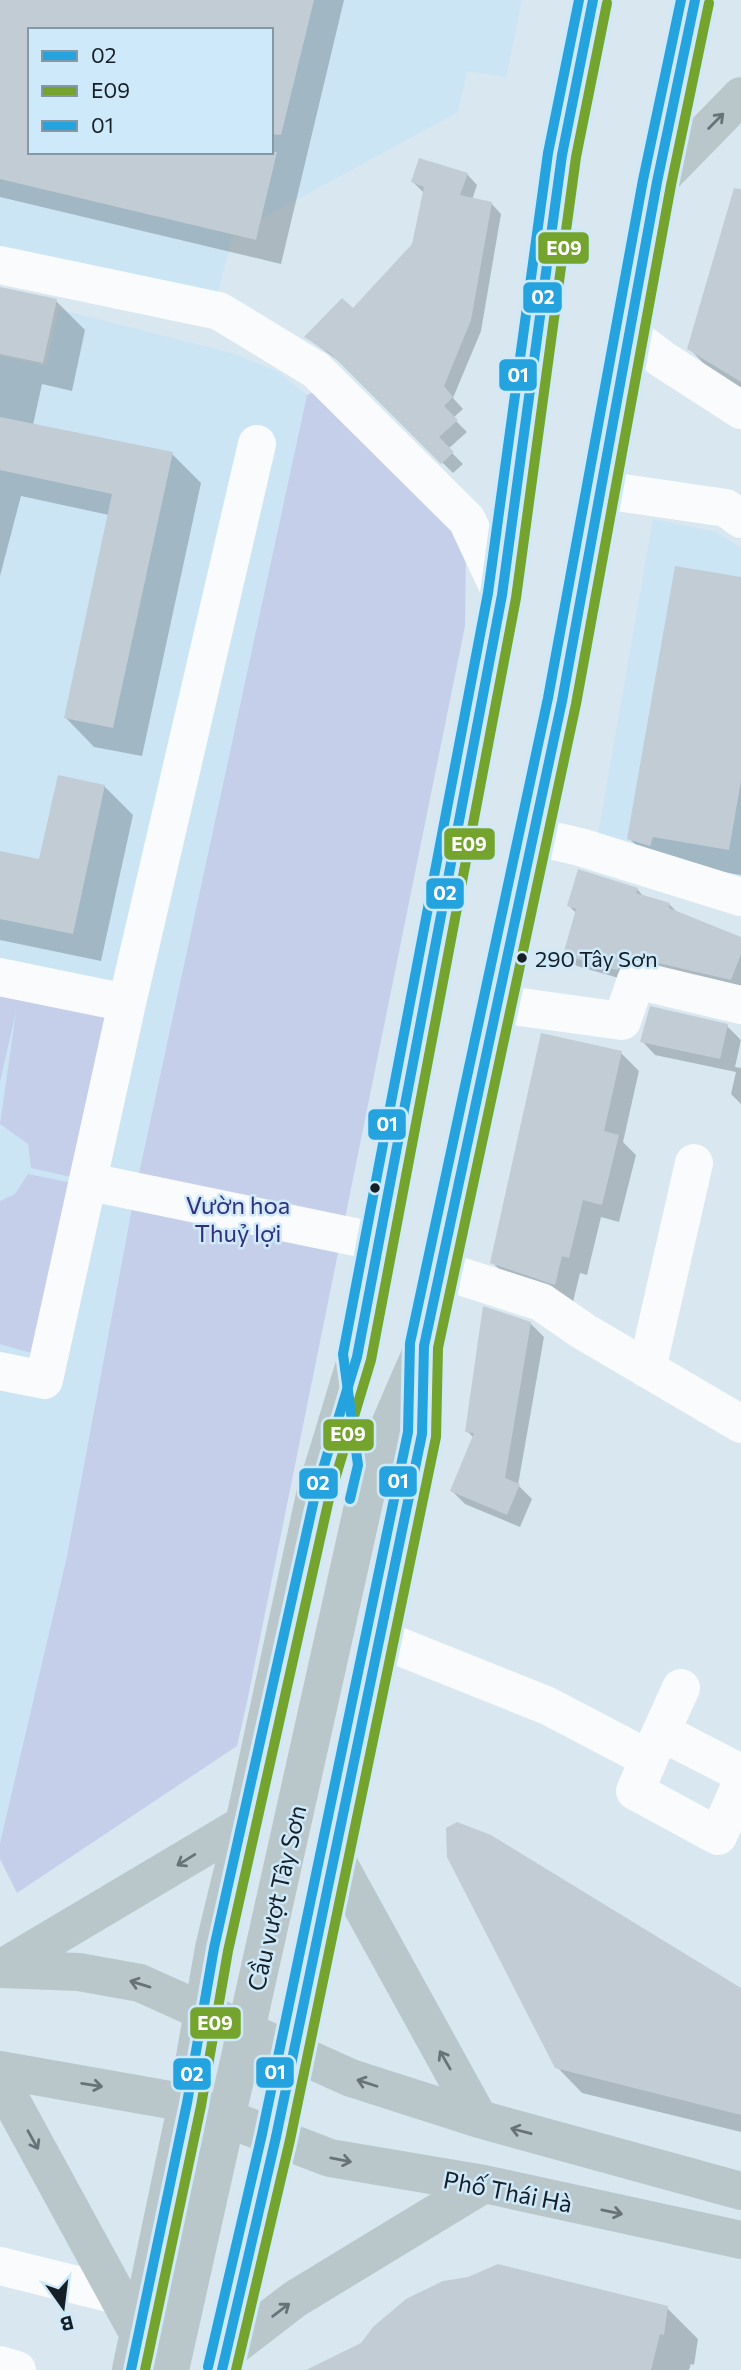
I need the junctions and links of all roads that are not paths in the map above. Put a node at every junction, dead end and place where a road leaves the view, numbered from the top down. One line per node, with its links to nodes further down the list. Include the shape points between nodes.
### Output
1 (593, 0): 11 (main road, via 562,155)
2 (695, 0): 4 (main road)
3 (741, 96): 4 (main road, one-way to 3)
4 (657, 181): 6 (main road)
5 (0, 265): 11 (street, via 219,312 316,370 467,520)
6 (629, 334): 7 (street); 9 (main road)
7 (741, 410)
8 (257, 444): 15 (street)
9 (603, 490): 10 (street, via 726,508); 12 (main road)
10 (741, 519)
11 (502, 595): 20 (main road)
12 (533, 836): 13 (street); 16 (main road)
13 (741, 897)
14 (0, 977): 15 (street)
15 (127, 1003): 19 (street)
16 (499, 1004): 17 (street, via 622,1021 636,980); 21 (main road)
17 (741, 1005)
18 (694, 1163): 24 (street)
19 (90, 1182): 20 (street); 25 (street, via 44,1380)
20 (379, 1242): 23 (main road)
21 (441, 1270): 22 (main road); 24 (street, via 541,1302)
22 (424, 1346): 27 (main road); 28 (main road, via 422,1434)
23 (357, 1357): 27 (main road); 33 (main road, via 315,1495)
24 (647, 1369): 26 (street)
25 (0, 1371)
26 (741, 1424)
27 (372, 1466): 56 (main road, Cầu vượt Tây Sơn)
28 (378, 1638): 30 (street); 34 (main road)
29 (681, 1688): 30 (street)
30 (655, 1745): 31 (street); 32 (street, via 635,1791 718,1836)
31 (741, 1773)
32 (741, 1784)
33 (244, 1824): 35 (main road); 37 (main road, one-way to 37)
34 (332, 1854): 36 (main road); 43 (main road, one-way to 34)
35 (227, 1895): 36 (main road, via 259,1923 283,1928 301,1925); 38 (main road)
36 (322, 1912): 39 (main road)
37 (1, 1969): 38 (main road, one-way to 37, via 139,1983 79,1972)
38 (203, 2010): 39 (main road); 42 (main road)
39 (294, 2054): 43 (main road, one-way to 39, via 351,2078); 44 (main road)
40 (0, 2070): 42 (main road, Phố Thái Hà, one-way to 42)
41 (0, 2080): 51 (main road, one-way to 51)
42 (187, 2103): 44 (main road, Phố Thái Hà); 47 (main road)
43 (479, 2119): 46 (main road, one-way to 43)
44 (276, 2137): 45 (main road, Phố Thái Hà, one-way to 45, via 330,2158); 50 (main road)
45 (484, 2184): 48 (main road, Phố Thái Hà, one-way to 48); 53 (main road, one-way to 45, via 295,2299)
46 (741, 2191)
47 (159, 2237): 50 (main road, via 173,2230 210,2227 228,2239); 52 (main road)
48 (741, 2241)
49 (0, 2266): 51 (street)
50 (245, 2279): 53 (main road)
51 (117, 2295): 52 (main road)
52 (135, 2353)
53 (224, 2361)
54 (0, 2365): 55 (street)
55 (18, 2370)
56 (170, 2370)

